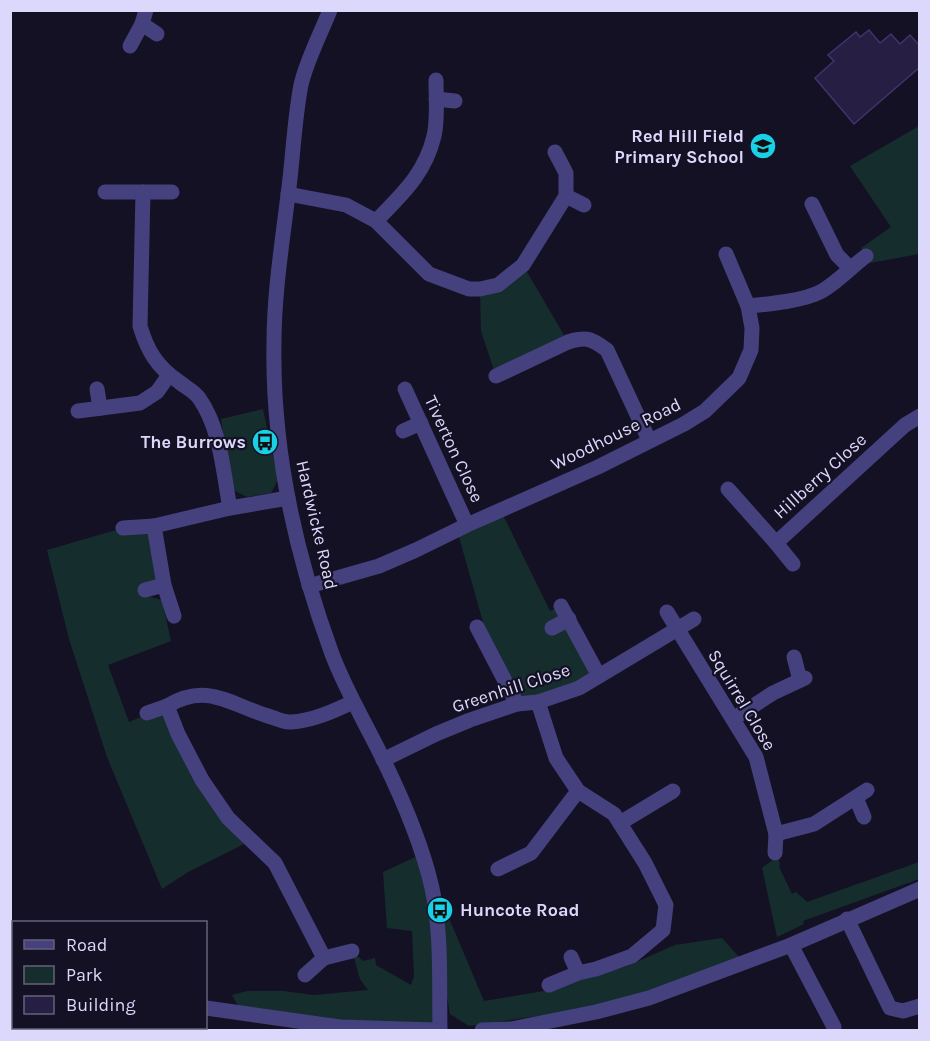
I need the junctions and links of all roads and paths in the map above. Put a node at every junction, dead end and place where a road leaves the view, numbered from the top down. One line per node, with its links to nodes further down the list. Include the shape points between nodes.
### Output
1 (330, 10): 12 (street, Hardwicke Road, via 302,83)
2 (144, 17): 3 (street); 4 (street)
3 (156, 34)
4 (130, 46)
5 (436, 80): 6 (street)
6 (436, 99): 7 (street); 16 (street, via 435,135 424,165 415,181)
7 (455, 101)
8 (555, 152): 13 (street, via 566,173)
9 (105, 192): 10 (street)
10 (143, 192): 11 (street); 21 (street, via 140,326 155,362)
11 (172, 192)
12 (288, 194): 16 (street, via 346,205); 32 (street, Hardwicke Road, via 274,343 274,384)
13 (566, 196): 15 (street); 16 (street, via 524,265 498,285 480,289 469,289 429,274)
14 (812, 204): 19 (street, via 837,255)
15 (584, 205)
16 (376, 221)
17 (726, 254): 20 (street, Woodhouse Road)
18 (866, 256): 19 (street)
19 (850, 268): 20 (street, via 819,293 777,304)
20 (748, 306): 30 (street, Woodhouse Road, via 751,350 739,378 705,411)
21 (169, 375): 25 (street, via 156,392 140,403); 33 (street, via 198,396 212,420)
22 (496, 376): 30 (street, via 568,342 580,338 594,340 607,350)
23 (405, 388): 28 (street, Tiverton Close)
24 (97, 389): 25 (street)
25 (100, 408): 26 (street)
26 (78, 411)
27 (920, 416): 37 (street, Hillberry Close, via 905,425)
28 (421, 423): 29 (street); 34 (street, Tiverton Close)
29 (402, 431)
30 (649, 440): 34 (street, Woodhouse Road)
31 (728, 489): 37 (street, Hillberry Close)
32 (288, 498): 33 (street); 40 (street, Hardwicke Road)
33 (230, 508): 35 (street)
34 (468, 525): 40 (street, Woodhouse Road, via 379,566)
35 (154, 526): 36 (street); 39 (street)
36 (123, 528)
37 (776, 543): 38 (street)
38 (793, 564)
39 (164, 585): 41 (street); 43 (street)
40 (309, 586): 50 (street, Hardwicke Road)
41 (145, 590)
42 (667, 612): 47 (street, Squirrel Close)
43 (174, 616)
44 (694, 619): 47 (street, Greenhill Close)
45 (477, 627): 52 (street)
46 (552, 628): 49 (street, via 565,612)
47 (677, 629): 49 (street, Greenhill Close); 55 (street, Squirrel Close)
48 (794, 657): 55 (street, via 802,679)
49 (599, 676): 51 (street, Greenhill Close, via 579,688)
50 (353, 702): 53 (street, via 289,723 202,693); 56 (street, Hardwicke Road)
51 (538, 702): 52 (street, Greenhill Close); 57 (street, via 556,758)
52 (517, 704): 56 (street, Greenhill Close, via 436,734)
53 (167, 706): 54 (street); 69 (street, via 202,780 228,818 275,862)
54 (147, 713)
55 (733, 719): 61 (street, Squirrel Close, via 756,757)
56 (383, 760): 78 (street, Hardwicke Road, via 417,838 431,887 439,933)
57 (578, 791): 60 (street, via 614,814); 63 (street, via 531,853)
58 (673, 791): 60 (street)
59 (864, 816): 61 (street, via 862,794 814,825)
60 (620, 823): 70 (street, via 666,905 663,930 633,956)
61 (776, 834): 62 (street, Squirrel Close)
62 (775, 853)
63 (498, 869)
64 (920, 889): 65 (street)
65 (847, 919): 66 (street); 73 (street, via 891,1008 903,1011)
66 (791, 945): 75 (street); 79 (street, via 649,998 511,1029)
67 (352, 951): 69 (street)
68 (570, 957): 70 (street)
69 (324, 958): 71 (street)
70 (578, 973): 72 (street)
71 (305, 975)
72 (549, 985)
73 (920, 1006)
74 (207, 1008): 76 (street)
75 (834, 1028)
76 (340, 1029): 77 (street)
77 (434, 1030)
78 (440, 1030)
79 (482, 1030)

